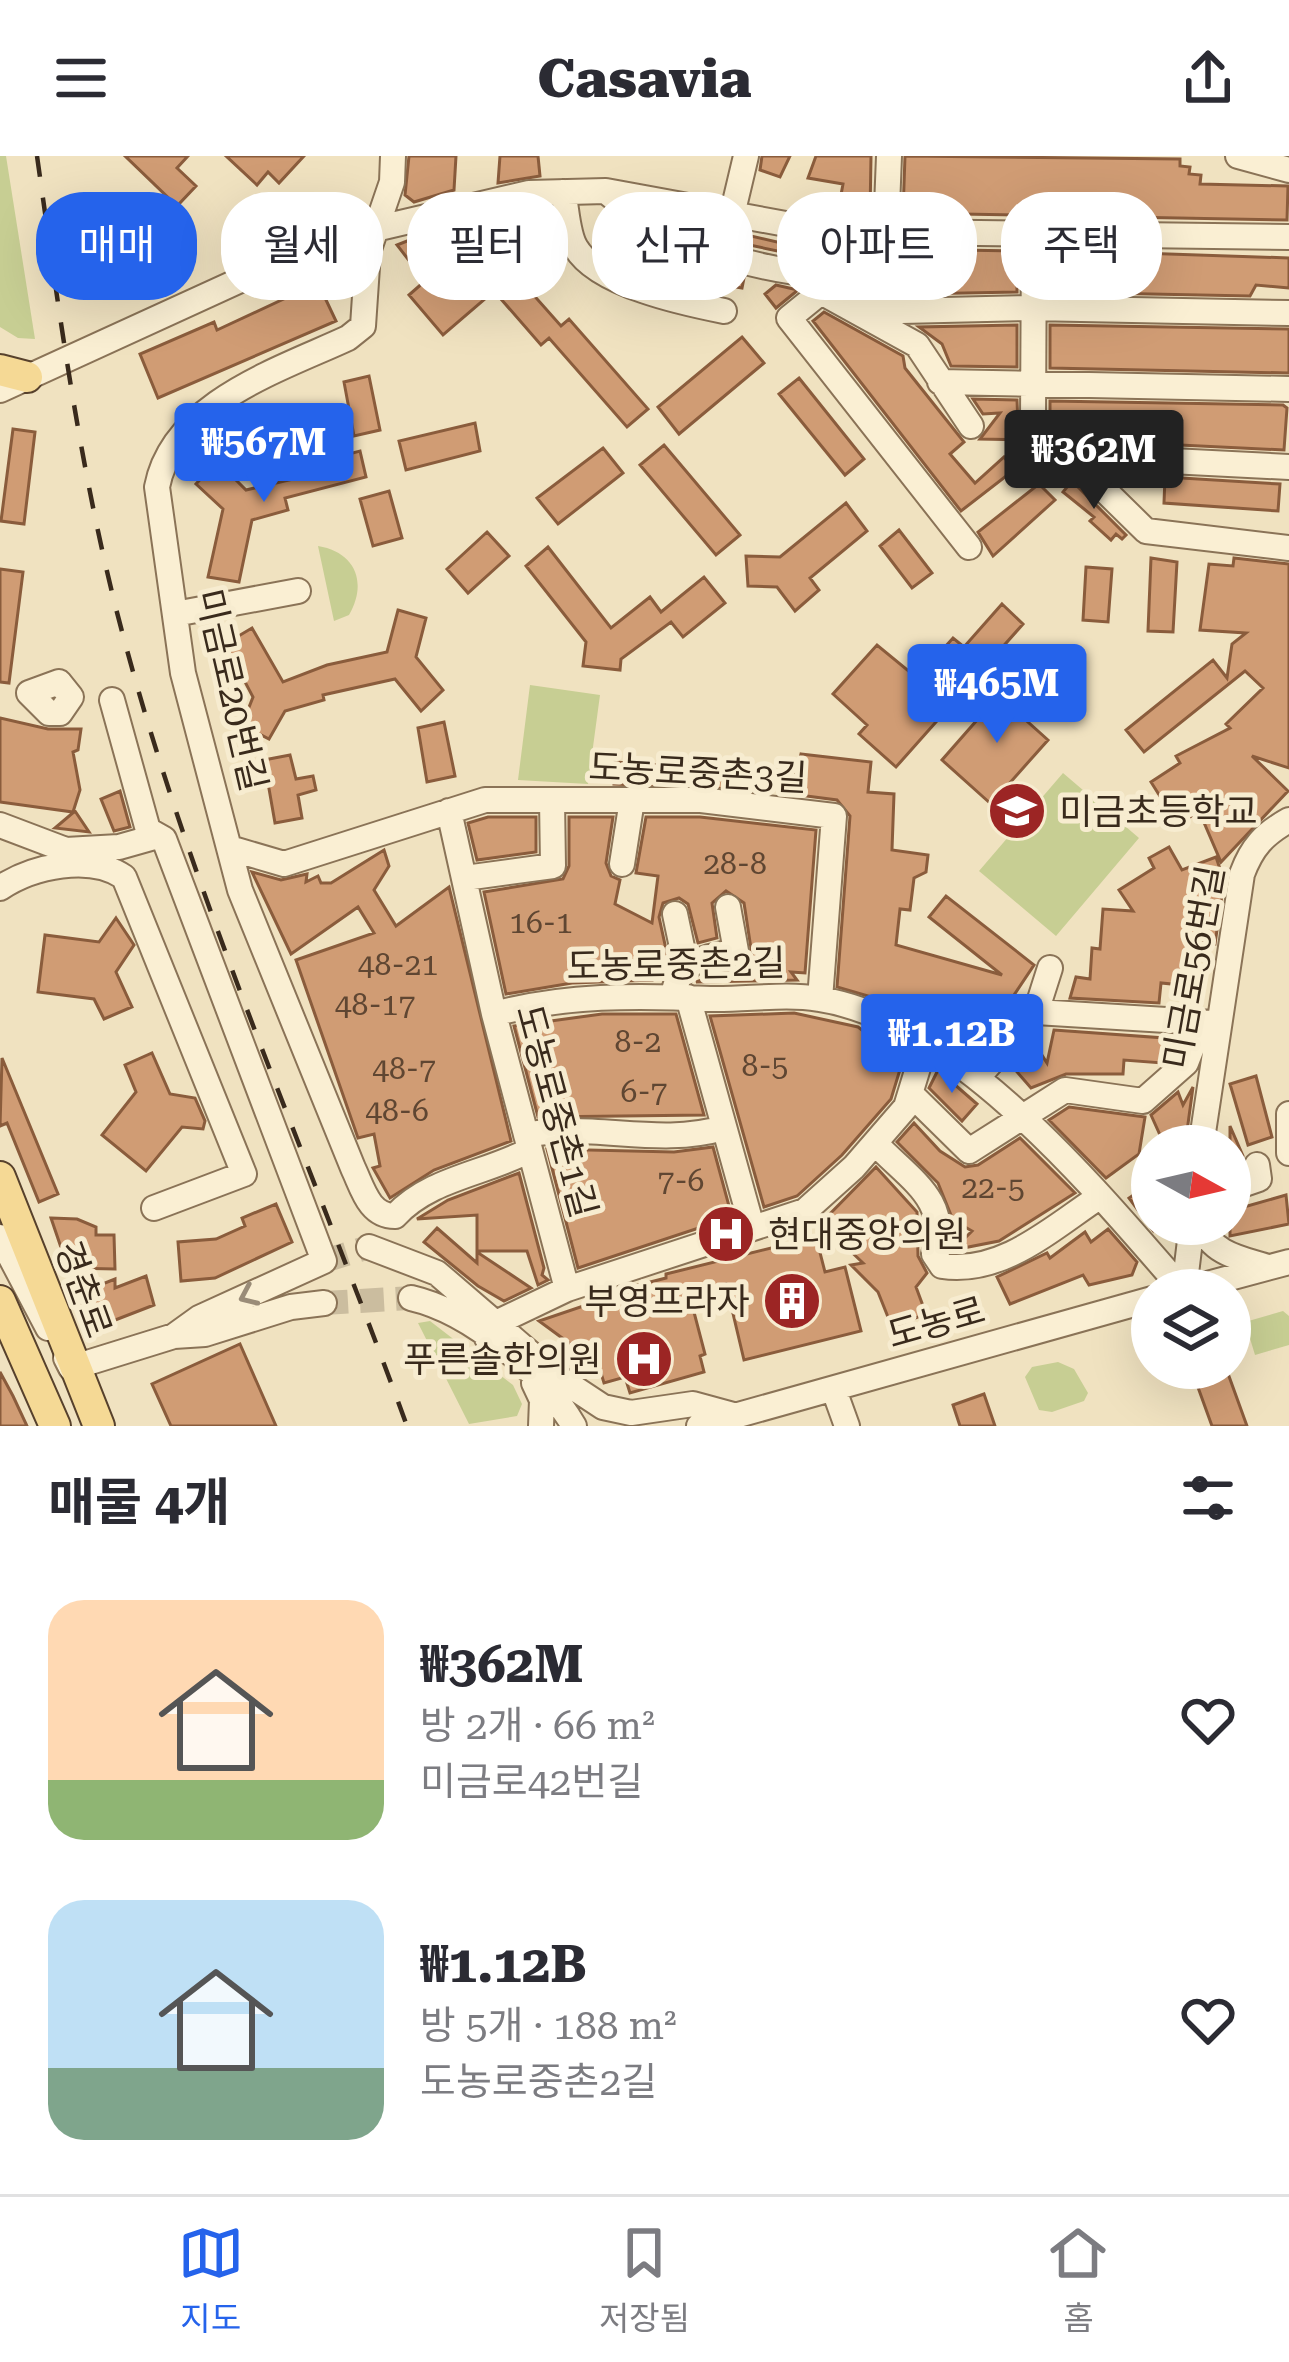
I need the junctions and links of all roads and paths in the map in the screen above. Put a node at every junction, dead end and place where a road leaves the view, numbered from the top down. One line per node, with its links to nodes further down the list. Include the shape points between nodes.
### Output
1 (393, 156): 11 (street)
2 (746, 156): 9 (street)
3 (889, 156): 10 (street)
4 (1238, 156): 5 (street)
5 (1289, 170)
6 (606, 191): 7 (street); 8 (street); 15 (street, via 697,246)
7 (563, 192)
8 (611, 192)
9 (737, 192)
10 (888, 192)
11 (383, 204)
12 (568, 217): 22 (street, via 574,247 597,271)
13 (1162, 235): 14 (street)
14 (1289, 237)
15 (777, 273)
16 (221, 287): 25 (street)
17 (366, 300): 35 (street, 미금로20번길, via 363,326 348,338 235,390 163,459 157,488)
18 (806, 300): 32 (street, via 790,318)
19 (843, 300): 23 (street)
20 (1030, 300): 21 (street)
21 (1030, 308): 23 (street); 24 (street); 26 (street)
22 (724, 311)
23 (859, 312): 27 (street, via 917,346)
24 (1289, 313)
25 (9, 379)
26 (1032, 380): 27 (street); 28 (street); 30 (street, via 1033,420)
27 (940, 382): 29 (street)
28 (1289, 389)
29 (971, 426)
30 (1072, 456): 31 (street); 33 (street, via 1146,531)
31 (1289, 466)
32 (970, 547)
33 (1289, 548)
34 (298, 591): 35 (street)
35 (175, 614): 45 (street, 미금로20번길, via 183,673)
36 (0, 691): 37 (street)
37 (28, 693)
38 (112, 700): 44 (street, via 148,830)
39 (552, 800): 40 (street, 도농로중촌3길); 41 (street, 도농로중촌3길, via 485,800); 47 (street, via 553,866)
40 (632, 800): 46 (street); 54 (street, 도농로중촌3길, via 834,817)
41 (449, 811): 45 (street, 도농로중촌3길, via 284,864); 47 (street, 도농로중촌1길)
42 (1289, 820): 57 (street, 미금로56번길, via 1250,852)
43 (0, 825): 44 (street, via 66,850)
44 (158, 836): 87 (street, one-way to 87, via 324,1261)
45 (233, 849): 73 (street, 미금로20번길, via 240,890 353,1168 372,1207)
46 (622, 863)
47 (464, 878): 56 (street, 도농로중촌1길)
48 (0, 888): 72 (street, via 79,864 105,864 124,877 244,1174)
49 (728, 907): 51 (street, via 736,951)
50 (675, 914): 51 (street)
51 (686, 966): 53 (street, via 676,975)
52 (1050, 968): 55 (street)
53 (680, 997): 54 (street, 도농로중촌2길); 56 (street, 도농로중촌2길, via 538,1002); 64 (street)
54 (820, 999): 58 (street, 도농로중촌2길)
55 (1036, 1012): 57 (street); 59 (street)
56 (494, 1014): 65 (street, 도농로중촌1길)
57 (1210, 1023): 62 (street, via 1186,1063 1143,1101 1065,1090); 63 (street, 미금로56번길)
58 (925, 1045): 59 (street, 도농로중촌2길); 60 (street)
59 (978, 1076): 62 (street, 도농로중촌2길)
60 (911, 1094): 62 (street, via 968,1151); 66 (street)
61 (1289, 1114): 67 (street)
62 (1021, 1116): 71 (street, 도농로중촌2길)
63 (1203, 1125)
64 (724, 1128): 65 (street, via 685,1139 568,1127); 74 (street)
65 (528, 1143): 73 (street, via 496,1168 415,1195); 81 (street, 도농로중촌1길)
66 (875, 1143): 71 (street, via 939,1210 934,1254 942,1266 1006,1258); 74 (street, via 805,1210)
67 (1289, 1153)
68 (1257, 1165): 70 (street, via 1259,1179)
69 (0, 1177): 88 (main road, 경춘로)
70 (1251, 1182)
71 (1100, 1197): 80 (street, 도농로중촌2길)
72 (154, 1208)
73 (395, 1216): 78 (street)
74 (752, 1227): 81 (street)
75 (0, 1237): 88 (street)
76 (1214, 1245): 79 (street, via 1226,1255)
77 (369, 1247): 78 (street, 도농로)
78 (403, 1257): 86 (street, 도농로, via 436,1273)
79 (1280, 1265)
80 (1165, 1269)
81 (567, 1289): 86 (street)
82 (411, 1298): 86 (street, 도농로)
83 (0, 1301): 92 (main road)
84 (324, 1304): 87 (street)
85 (1131, 1305): 90 (street, 도농로)
86 (493, 1330): 89 (street, 도농로); 91 (street, 도농로, via 603,1407 631,1414 693,1404)
87 (174, 1336): 88 (street)
88 (71, 1368): 93 (main road, 경춘로)
89 (531, 1375): 94 (street); 95 (street, 도농로)
90 (834, 1390): 91 (street, 도농로); 97 (street)
91 (740, 1417): 96 (street, 도농로)
92 (55, 1426)
93 (99, 1426)
94 (541, 1426)
95 (574, 1426)
96 (699, 1426)
97 (847, 1426)

